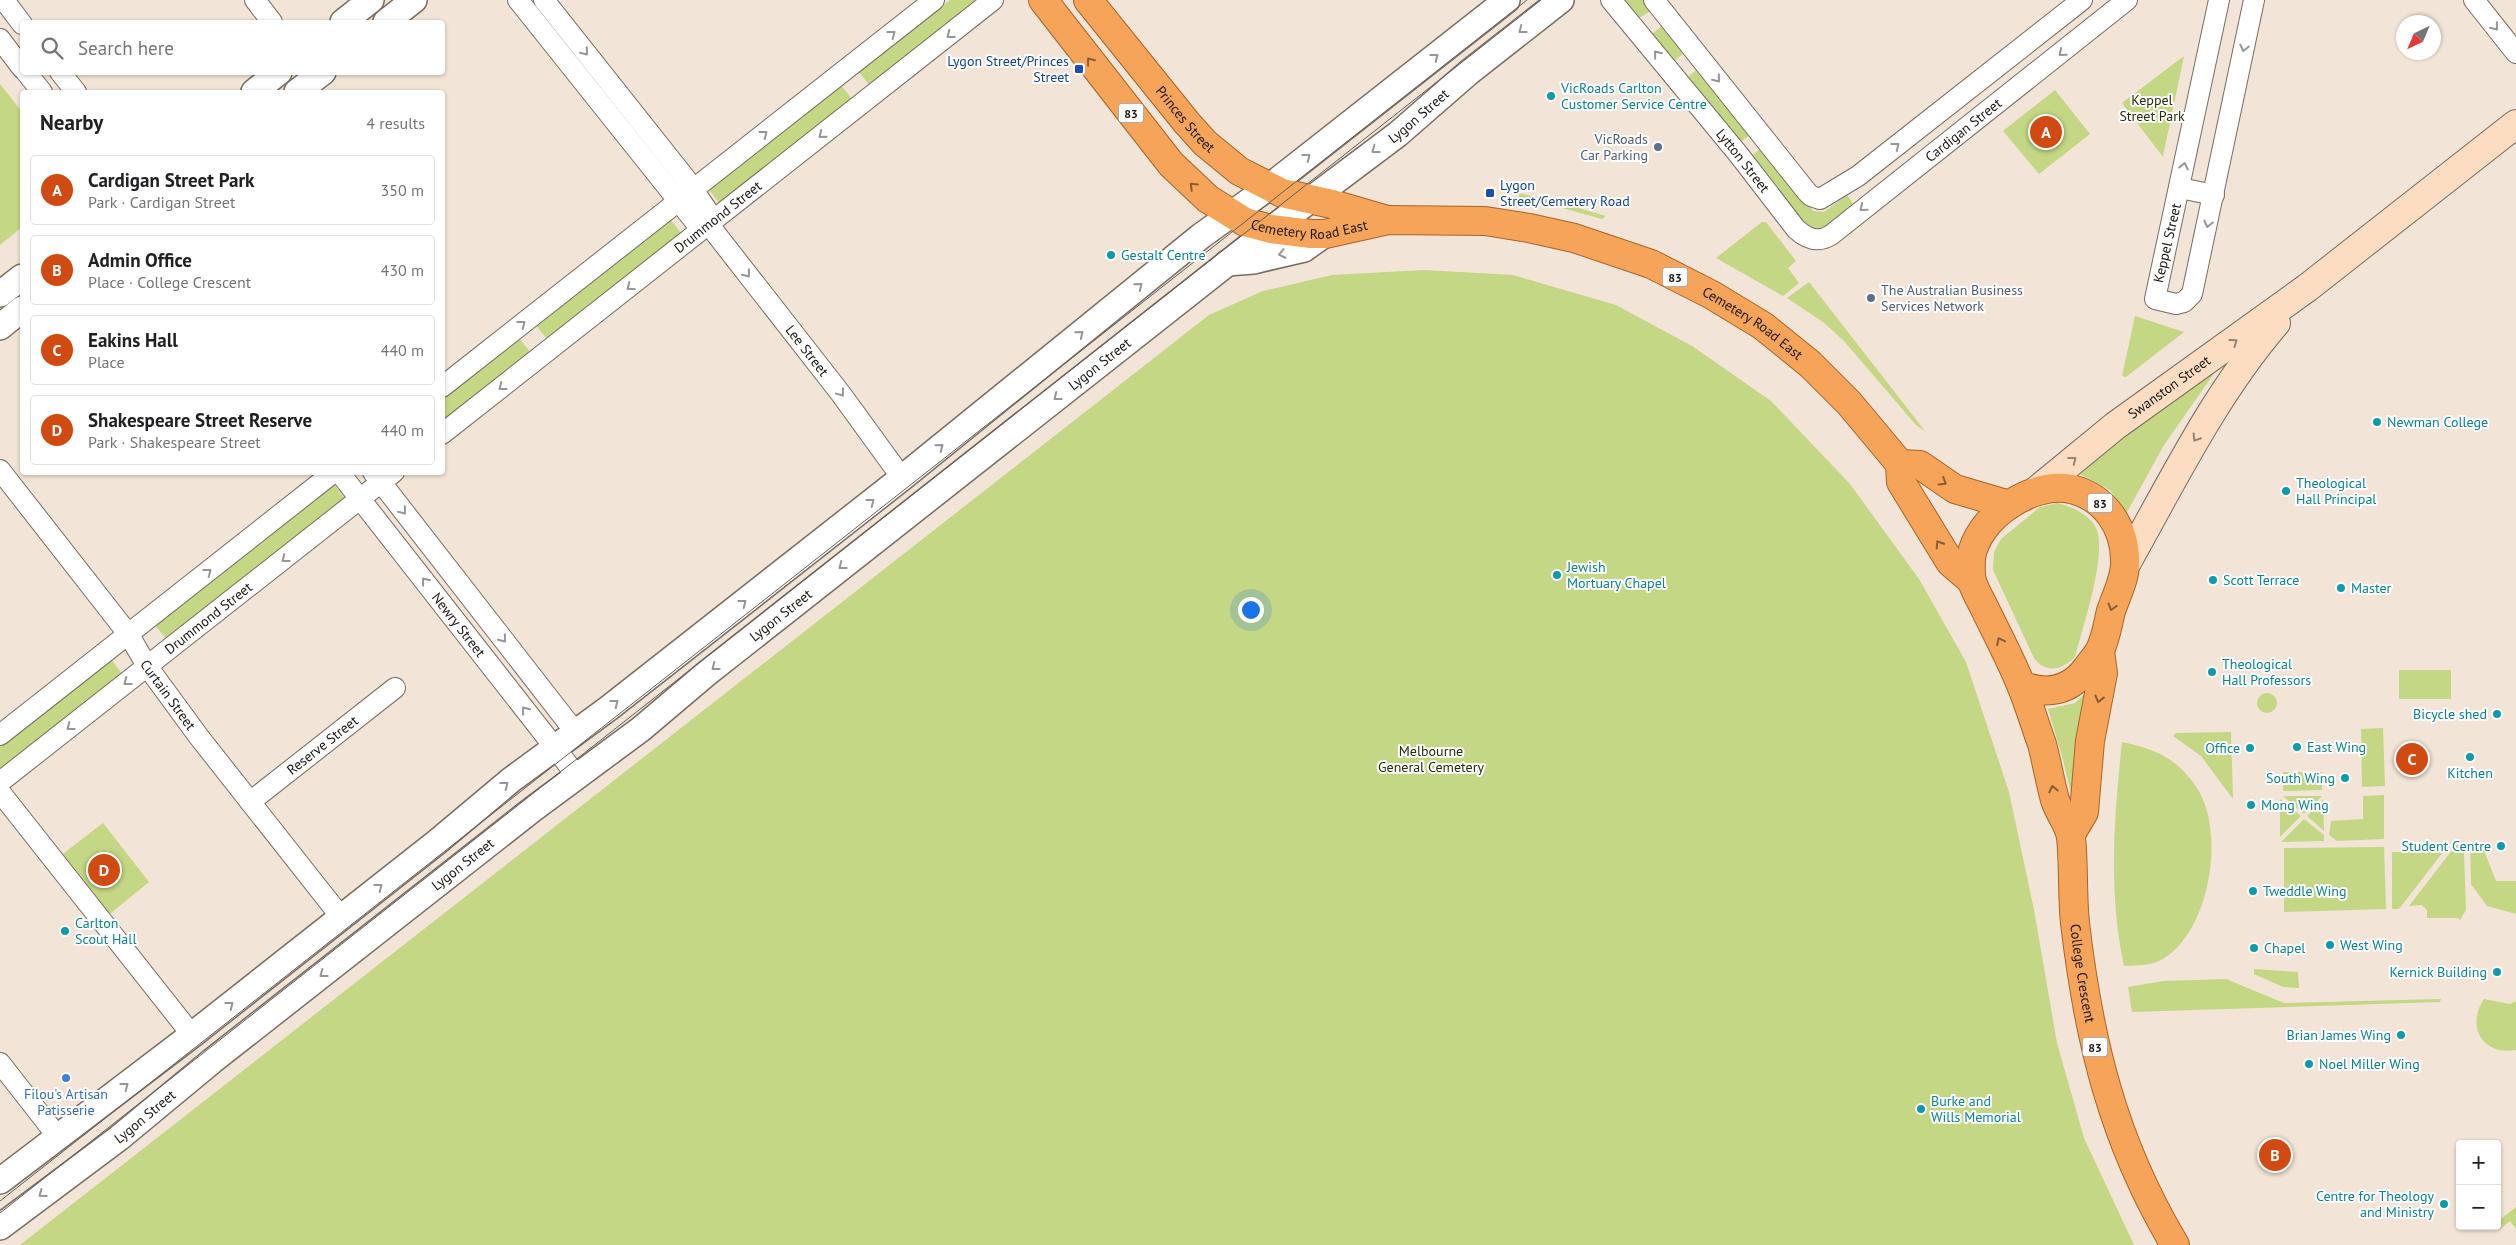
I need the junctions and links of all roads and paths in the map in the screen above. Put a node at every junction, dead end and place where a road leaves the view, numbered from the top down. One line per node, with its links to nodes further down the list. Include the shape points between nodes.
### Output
1 (4, 0): 23 (street)
2 (255, 0): 20 (street)
3 (371, 0): 21 (street)
4 (414, 0): 22 (street)
5 (518, 0): 25 (street, Lee Street)
6 (544, 0): 24 (street, Lee Street)
7 (934, 0): 49 (street, one-way to 7)
8 (993, 0): 53 (street, Drummond Street, one-way to 53)
9 (1042, 0): 51 (highway, 83, one-way to 9, via 1208,200 1171,164)
10 (1088, 0): 46 (highway, Princes Street / 83, via 1205,143 1246,176)
11 (1507, 0): 46 (street, one-way to 11)
12 (1561, 0): 50 (street, Lygon Street, one-way to 50, via 1468,72 1398,134)
13 (1611, 0): 26 (street, Lytton Street)
14 (2127, 0): 27 (street, Cardigan Street)
15 (2219, 0): 47 (street, Keppel Street, one-way to 15)
16 (2254, 0): 48 (street, Keppel Street, one-way to 48)
17 (2474, 0): 29 (street, one-way to 29)
18 (2075, 5): 27 (street); 39 (street, Cardigan Street)
19 (1659, 6): 26 (street); 30 (street)
20 (270, 20)
21 (346, 20)
22 (389, 20)
23 (20, 21)
24 (562, 22): 25 (street); 40 (street, Lee Street, one-way to 40)
25 (544, 32): 43 (street, Lee Street)
26 (1638, 33): 35 (street, Lytton Street, one-way to 26)
27 (2085, 34): 42 (street, Cardigan Street, one-way to 42)
28 (0, 39): 31 (street)
29 (2516, 53)
30 (1698, 55): 35 (street); 44 (street, one-way to 44)
31 (20, 65)
32 (28, 75): 36 (street)
33 (62, 75): 37 (street)
34 (275, 75): 38 (street)
35 (1673, 75): 45 (street, Lytton Street)
36 (40, 90)
37 (74, 90)
38 (256, 90)
39 (1950, 104): 42 (street); 44 (street, Cardigan Street, one-way to 39, via 1809,194 1820,199 1858,176)
40 (631, 109): 43 (street); 49 (street, Lee Street, via 686,179)
41 (2516, 124): 59 (main road, Swanston Street)
42 (1966, 126): 55 (street, Cardigan Street, one-way to 55, via 1827,238 1812,240)
43 (625, 134): 49 (street, Lee Street)
44 (1763, 136): 45 (street)
45 (1739, 155): 55 (street, Lytton Street)
46 (1269, 187): 50 (highway, Princes Street / 83); 51 (street)
47 (2180, 188): 48 (street); 48 (street, Keppel Street, one-way to 47, via 2192,294 2184,302 2176,304 2155,298)
48 (2214, 195)
49 (686, 197): 53 (street, Lee Street, via 696,223); 63 (street, one-way to 49)
50 (1311, 200): 52 (highway, Cemetery Road East / 83); 54 (street, Lygon Street)
51 (1232, 215): 54 (highway, Cemetery Road East / 83); 70 (street, one-way to 51, via 1201,236)
52 (1388, 220): 56 (highway, Cemetery Road East / 83); 65 (highway, Cemetery Road East / 83, via 1507,224 1574,238 1651,264 1763,326 1810,364 1849,403)
53 (710, 225): 64 (street, Drummond Street, one-way to 64); 70 (street, Lee Street, one-way to 70)
54 (1271, 229): 56 (highway, Cemetery Road East / 83); 57 (street, Lygon Street)
55 (1796, 229)
56 (1326, 234): 57 (street, one-way to 57, via 1304,249 1253,262)
57 (1226, 263): 73 (street, Lygon Street, one-way to 73)
58 (20, 279): 60 (street)
59 (2307, 288): 71 (main road, Swanston Street, one-way to 59, via 2115,426); 75 (main road, Swanston Street, one-way to 75, via 2246,360 2191,447)
60 (0, 294)
61 (20, 311): 62 (street)
62 (0, 327)
63 (445, 385)
64 (445, 432)
65 (1900, 464): 74 (highway, one-way to 74, via 1920,465 1955,489); 76 (highway, Cemetery Road East / 83, one-way to 65, via 1950,562 1901,482)
66 (0, 470): 77 (street, Curtain Street)
67 (330, 475): 77 (street, one-way to 67)
68 (341, 475): 72 (street, Newry Street)
69 (383, 476): 72 (street, Drummond Street); 82 (street, Newry Street, one-way to 82)
70 (902, 478): 73 (street); 82 (street, one-way to 70)
71 (2036, 491): 74 (highway, 83); 75 (highway, 83, via 2070,489 2098,501 2112,516 2119,530)
72 (360, 499): 79 (street, Drummond Street, one-way to 79); 84 (street, Newry Street, one-way to 72)
73 (922, 503): 85 (street, Lygon Street, one-way to 85)
74 (2009, 505): 76 (highway, 83, via 2000,511 1976,542 1971,556)
75 (2126, 564): 78 (highway, 83, one-way to 78)
76 (1972, 580): 80 (highway, 83, one-way to 76)
77 (129, 634): 79 (street, Curtain Street); 83 (street)
78 (2100, 651): 80 (highway, 83, via 2082,675 2064,689 2047,691); 90 (highway, 83, one-way to 90, via 2103,673 2090,741 2084,812)
79 (147, 666): 87 (street, Drummond Street, one-way to 87); 89 (street, Curtain Street)
80 (2021, 685): 90 (highway, College Crescent / 83, one-way to 80, via 2056,803)
81 (395, 688): 89 (street, Reserve Street)
82 (576, 733): 84 (street); 85 (street)
83 (0, 736)
84 (555, 748): 86 (street, Newry Street); 91 (street, one-way to 84, via 490,796)
85 (598, 761): 86 (street, Lygon Street)
86 (577, 776): 92 (street, Lygon Street)
87 (0, 782)
88 (0, 792): 93 (street)
89 (250, 802): 91 (street, Curtain Street)
90 (2071, 834): 100 (highway, College Crescent / 83, via 2075,923 2098,1062 2130,1156)
91 (341, 918): 92 (street); 93 (street, one-way to 91)
92 (361, 943): 94 (street, Lygon Street, one-way to 94)
93 (192, 1035): 94 (street); 96 (street, one-way to 93)
94 (212, 1061): 97 (street, Lygon Street)
95 (0, 1063): 96 (street)
96 (58, 1137): 97 (street); 98 (street)
97 (82, 1166): 99 (street, Lygon Street, one-way to 99)
98 (0, 1181)
99 (0, 1227)
100 (2175, 1245)

